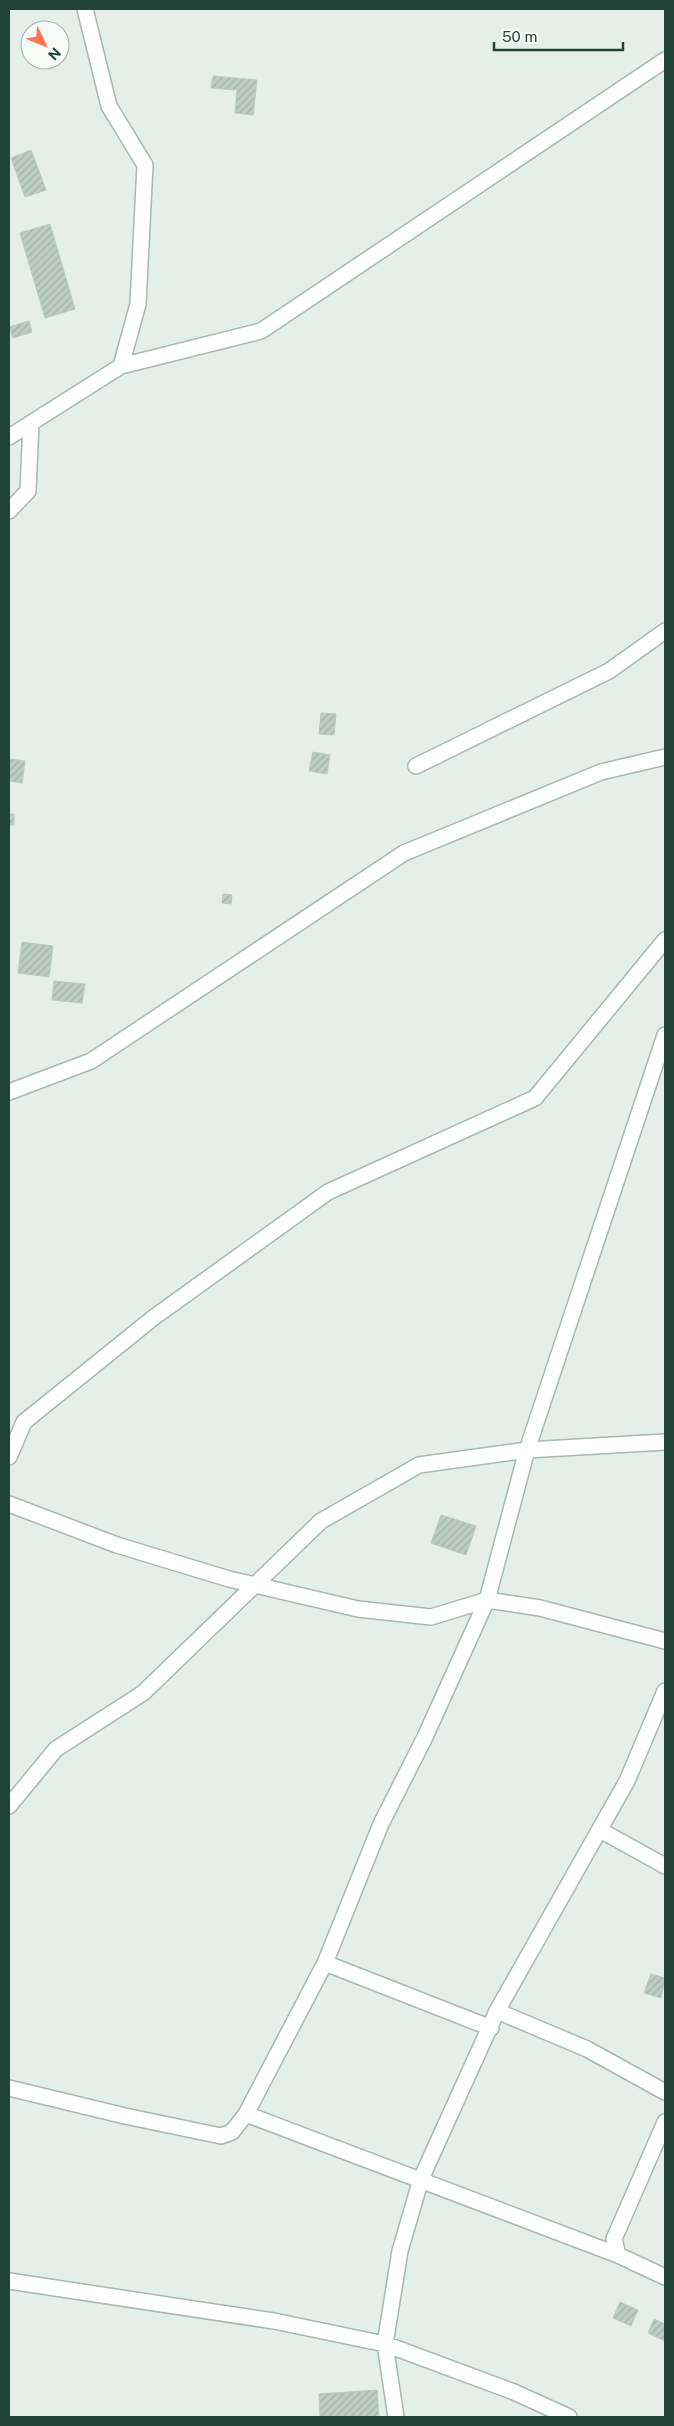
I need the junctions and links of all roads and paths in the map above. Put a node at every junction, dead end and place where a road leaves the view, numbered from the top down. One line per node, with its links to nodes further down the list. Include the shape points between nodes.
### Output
1 (85, 9): 3 (street, via 109,106 145,165 138,304)
2 (665, 60): 3 (street, via 261,331)
3 (121, 366): 4 (street)
4 (31, 423): 5 (street); 6 (street, via 28,491)
5 (9, 437)
6 (9, 511)
7 (665, 631): 9 (street, via 609,671)
8 (665, 757): 12 (street, via 602,772 404,853 91,1061)
9 (416, 766)
10 (665, 940): 15 (street, via 535,1098 328,1192 153,1318 24,1422)
11 (665, 1035): 14 (street)
12 (9, 1092)
13 (665, 1442): 14 (street)
14 (527, 1450): 17 (street, via 419,1465 320,1521); 18 (street)
15 (9, 1457)
16 (9, 1504): 17 (street, via 117,1545)
17 (253, 1585): 18 (street, via 358,1609 431,1617); 21 (street, via 143,1692 56,1749)
18 (487, 1600): 19 (street, via 540,1608); 24 (street, via 425,1738 381,1824)
19 (665, 1641)
20 (665, 1690): 22 (street, via 627,1781)
21 (9, 1806)
22 (600, 1830): 23 (street); 25 (street)
23 (665, 1866)
24 (325, 1964): 26 (street); 29 (street)
25 (497, 2011): 26 (street); 28 (street, via 587,2050)
26 (491, 2028): 31 (street)
27 (9, 2088): 29 (street, via 221,2136 232,2132)
28 (665, 2092)
29 (246, 2114): 31 (street)
30 (665, 2122): 32 (street, via 614,2239)
31 (421, 2179): 32 (street); 35 (street, via 400,2251)
32 (618, 2254): 33 (street)
33 (665, 2277)
34 (9, 2281): 35 (street, via 274,2321)
35 (386, 2344): 36 (street); 37 (street, via 514,2392)
36 (396, 2417)
37 (569, 2417)

